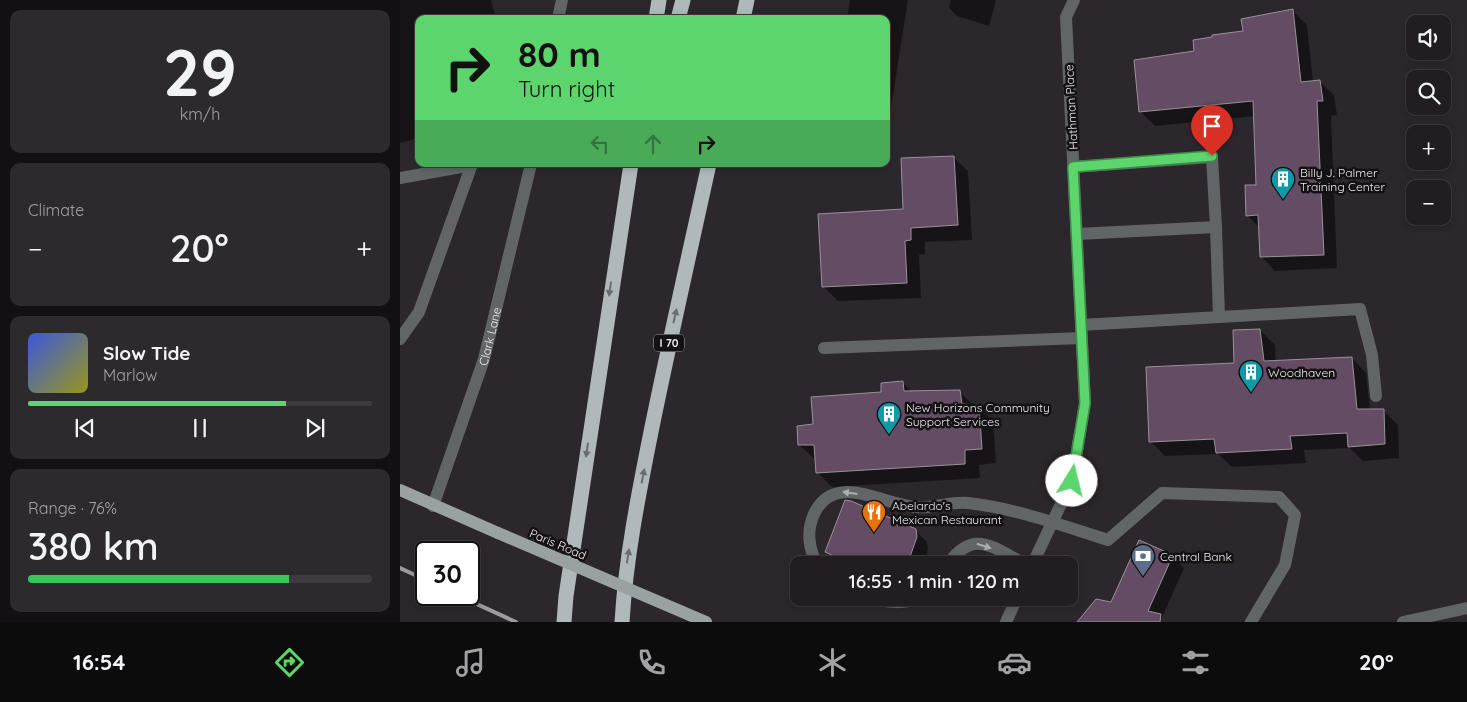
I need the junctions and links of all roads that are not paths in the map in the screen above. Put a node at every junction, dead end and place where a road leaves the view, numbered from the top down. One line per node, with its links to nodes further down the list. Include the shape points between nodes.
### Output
1 (562, 0): 6 (street)
2 (659, 0): 7 (highway)
3 (683, 0): 8 (highway)
4 (747, 0): 9 (highway)
5 (1074, 0): 16 (street, Hathman Place, via 1066,17)
6 (559, 15)
7 (657, 15)
8 (679, 15)
9 (744, 15)
10 (457, 167): 17 (street)
11 (471, 167): 24 (street, via 419,312)
12 (529, 167): 28 (street, Clark Lane, via 484,359)
13 (630, 167): 20 (highway)
14 (637, 167): 20 (highway)
15 (709, 167): 37 (highway, I 70, one-way to 15, via 625,571 633,524)
16 (1073, 167): 18 (street, via 1212,156); 19 (street, Hathman Place)
17 (400, 178)
18 (1216, 227): 19 (street); 21 (street)
19 (1077, 234): 22 (street, Hathman Place)
20 (617, 241): 36 (highway, one-way to 36)
21 (1219, 317): 22 (street); 26 (street, via 1360,309 1372,355)
22 (1081, 325): 23 (street, Hathman Place)
23 (1082, 338): 25 (street); 29 (street, Hathman Place, via 1085,403 1072,481)
24 (400, 339)
25 (824, 348)
26 (1376, 396)
27 (400, 490): 28 (main road, Paris Road)
28 (433, 506): 38 (main road, Paris Road, bridge)
29 (1053, 522): 30 (street, one-way to 30, via 966,503 916,508 850,492 837,492 819,503 811,521 808,542); 33 (street, Hathman Place); 40 (street, via 1108,540 1162,493 1279,497 1295,515 1285,565)
30 (813, 556)
31 (954, 556): 32 (street, one-way to 32, via 960,548 972,543 983,544)
32 (1008, 556)
33 (1036, 556)
34 (1013, 606): 39 (street)
35 (1467, 608): 41 (street)
36 (564, 622)
37 (622, 622)
38 (706, 622)
39 (1006, 622)
40 (1251, 622)
41 (1403, 622)

